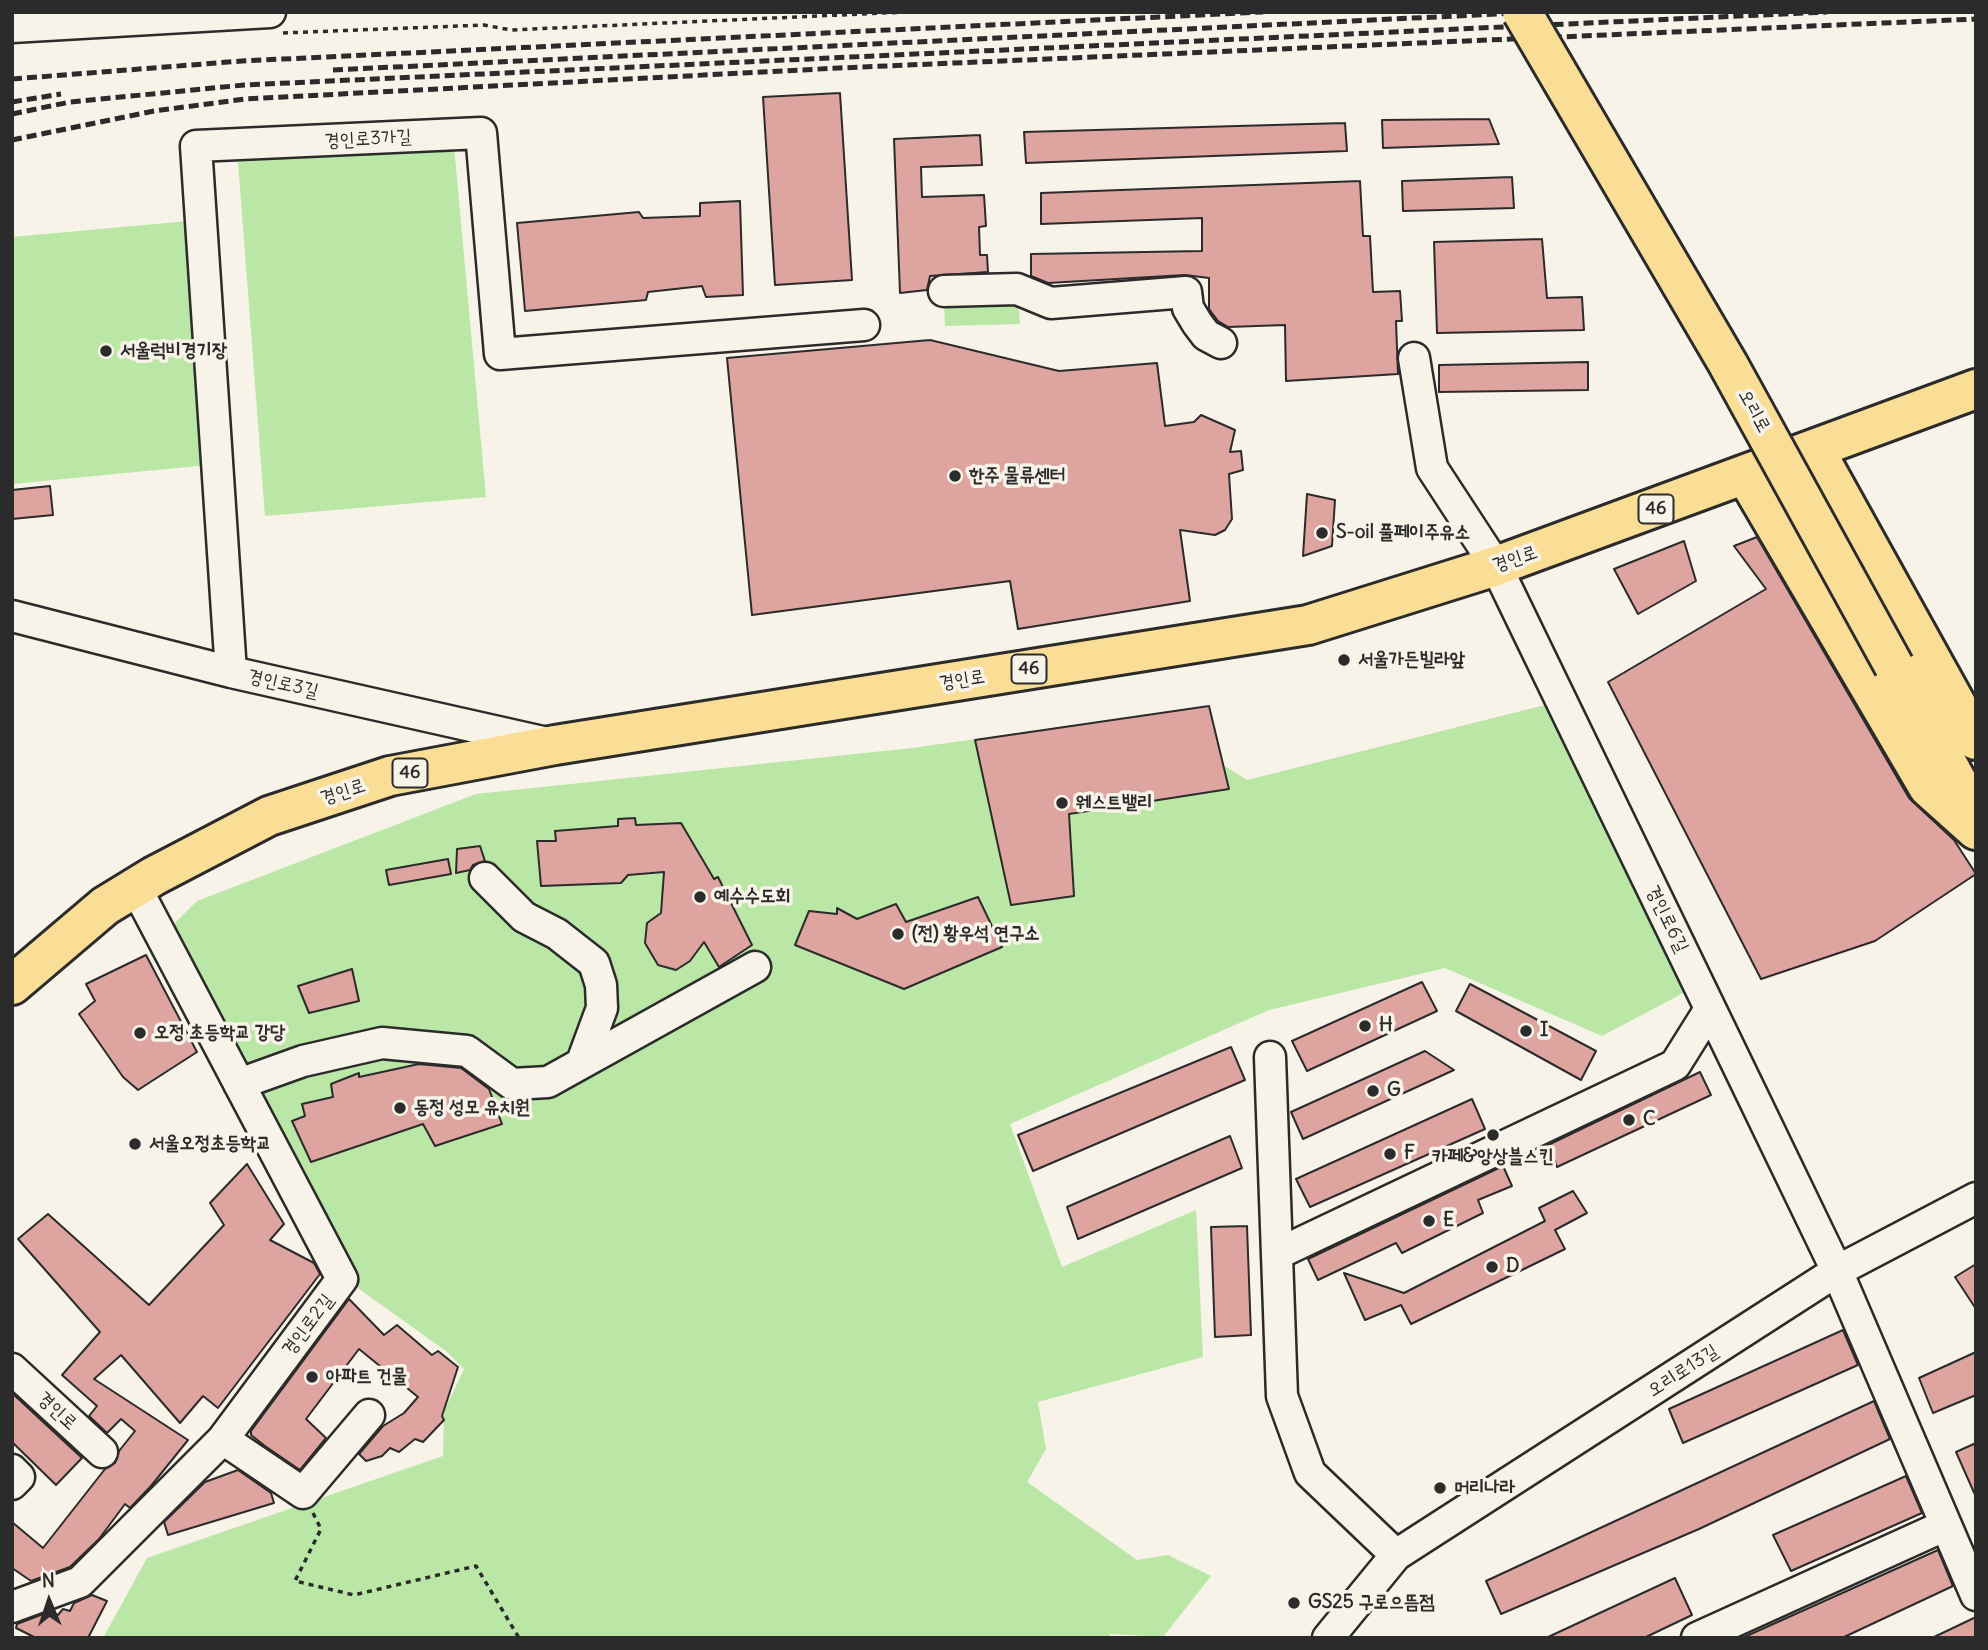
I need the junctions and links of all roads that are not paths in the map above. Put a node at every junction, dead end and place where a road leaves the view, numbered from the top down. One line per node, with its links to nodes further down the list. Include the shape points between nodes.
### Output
1 (1521, 12): 16 (main road, 오리로, bridge, via 1728,364)
2 (275, 23): 3 (street)
3 (12, 27)
4 (944, 291): 6 (street, via 1017,289 1051,303 1186,292 1196,323)
5 (864, 325): 13 (street, 경인로3가길, via 500,354 481,134 196,146)
6 (1220, 344)
7 (1414, 358): 11 (street, 경인로6길, via 1432,468)
8 (1976, 389): 9 (main road, 경인로 / 46)
9 (1815, 450): 10 (main road, 경인로 / 46); 14 (main road)
10 (1746, 476): 11 (main road, 경인로 / 46); 17 (main road, via 1928,787)
11 (1496, 566): 15 (main road, 경인로 / 46, via 1308,625); 22 (street, 경인로6길)
12 (12, 616): 13 (street, 경인로3길)
13 (230, 672): 15 (street, 경인로3길)
14 (1976, 740)
15 (555, 745): 19 (main road, 경인로 / 46, via 390,776 269,816)
16 (1976, 816)
17 (1976, 830)
18 (485, 878): 24 (street, via 524,917 557,934 594,963 602,1008)
19 (136, 888): 21 (main road, 경인로, via 105,906); 25 (street, 경인로2길)
20 (755, 967): 24 (street)
21 (12, 985)
22 (1710, 1009): 27 (street, via 1675,1065); 28 (street, 경인로6길)
23 (1270, 1057): 27 (street)
24 (582, 1062): 25 (street, via 548,1082 512,1084 467,1051 382,1043 303,1062)
25 (239, 1084): 31 (street, 경인로2길, via 342,1279)
26 (1976, 1198): 28 (street, 오리로13길)
27 (1277, 1254): 36 (street, via 1282,1396 1310,1473)
28 (1837, 1271): 35 (street, 경인로6길); 36 (street, 오리로13길)
29 (12, 1369): 32 (street, 경인로)
30 (369, 1415): 31 (street, via 303,1493)
31 (223, 1439): 38 (street, 경인로2길, via 80,1582)
32 (102, 1452)
33 (12, 1470): 34 (street, via 19,1477)
34 (12, 1484)
35 (1946, 1525): 37 (street, 경인로6길); 40 (street)
36 (1396, 1555): 39 (street, 오리로13길)
37 (1976, 1595)
38 (12, 1607)
39 (1328, 1638)
40 (1697, 1638)

